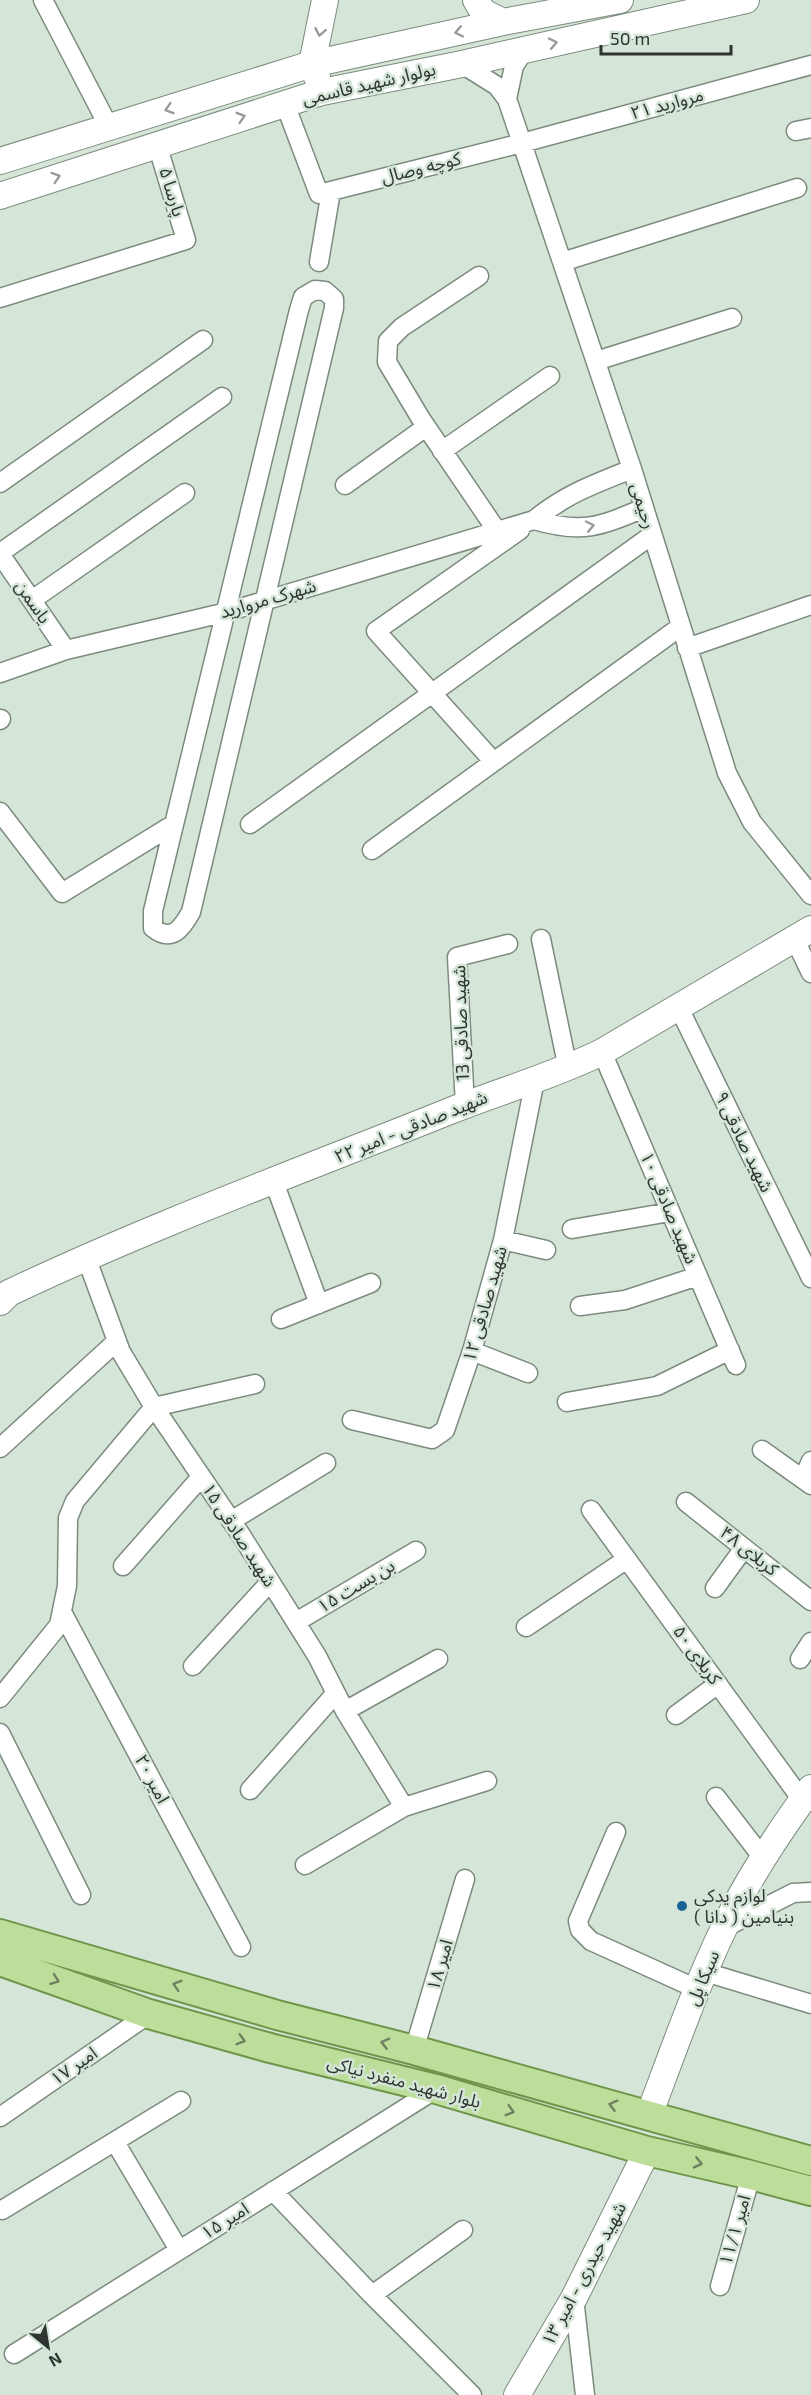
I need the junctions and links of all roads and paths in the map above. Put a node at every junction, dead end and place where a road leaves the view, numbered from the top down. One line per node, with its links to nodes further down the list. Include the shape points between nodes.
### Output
1 (43, 0): 14 (street)
2 (325, 0): 8 (main road, one-way to 8)
3 (476, 0): 6 (main road, via 483,12)
4 (620, 0): 6 (main road, بولوار شهید قاسمی)
5 (746, 0): 7 (main road, بولوار شهید قاسمی, one-way to 5)
6 (503, 22): 8 (main road, بولوار شهید قاسمی, one-way to 8)
7 (525, 49): 9 (main road, بولوار شهید قاسمی); 12 (street, via 514,66)
8 (312, 64): 11 (main road); 14 (main road, بولوار شهید قاسمی, one-way to 14)
9 (462, 64): 11 (main road, بولوار شهید قاسمی); 12 (street, رحیمی, via 497,86)
10 (811, 65): 15 (street, مروارید ۲۱)
11 (322, 92): 13 (main road, بولوار شهید قاسمی)
12 (507, 99): 15 (street, رحیمی)
13 (285, 104): 16 (main road, بولوار شهید قاسمی, one-way to 13); 19 (street)
14 (109, 127): 17 (main road, بولوار شهید قاسمی)
15 (522, 143): 19 (street, کوچه وصال); 22 (street, رحیمی)
16 (157, 144): 20 (main road, بولوار شهید قاسمی, one-way to 16); 24 (street, پارسا ۵, via 186,240)
17 (0, 161)
18 (797, 188): 22 (street)
19 (325, 193): 21 (street)
20 (0, 196)
21 (319, 262)
22 (562, 262): 27 (street, رحیمی)
23 (479, 276): 30 (street, via 402,327 388,341 387,362)
24 (0, 298)
25 (732, 318): 27 (street)
26 (203, 340): 33 (street)
27 (596, 361): 32 (street, رحیمی)
28 (550, 376): 31 (street)
29 (222, 397): 40 (street)
30 (426, 427): 31 (street); 34 (street)
31 (442, 451): 38 (street)
32 (632, 469): 36 (street, رحیمی); 37 (street, شهرک مروارید, via 577,490)
33 (0, 483)
34 (345, 485)
35 (185, 493): 41 (street)
36 (644, 508): 37 (street, one-way to 36, via 582,528); 39 (street, رحیمی)
37 (534, 520): 38 (street, شهرک مروارید); 49 (street, via 376,631)
38 (497, 531): 42 (street, شهرک مروارید)
39 (652, 535): 45 (street, رحیمی); 49 (street)
40 (0, 554): 41 (street, یاسمن)
41 (32, 600): 47 (street, یاسمن)
42 (265, 600): 44 (street, شهرک مروارید); 44 (street, via 334,308 334,298 325,291 315,290 303,297); 52 (street, via 191,912 182,928 160,934 153,928 153,910)
43 (811, 605): 46 (street)
44 (227, 612): 47 (street, شهرک مروارید); 52 (street)
45 (680, 627): 46 (street, رحیمی); 50 (street)
46 (687, 648): 55 (street, رحیمی, via 739,798 752,822)
47 (66, 650): 48 (street, شهرک مروارید)
48 (0, 673)
49 (432, 692): 50 (street); 53 (street)
50 (493, 761): 54 (street)
51 (0, 812): 52 (street, via 62,893)
52 (174, 824)
53 (250, 824)
54 (372, 850)
55 (811, 895)
56 (803, 935): 59 (street); 60 (main road, شهید صادقی - امیر ۲۲)
57 (541, 939): 62 (street)
58 (508, 944): 64 (street, شهید صادقی 13, via 457,957)
59 (811, 973)
60 (678, 1006): 61 (main road, شهید صادقی - امیر ۲۲); 72 (street, شهید صادقی ۹)
61 (602, 1052): 62 (main road, شهید صادقی - امیر ۲۲); 66 (street, شهید صادقی ۱۰)
62 (568, 1069): 63 (main road, شهید صادقی - امیر ۲۲)
63 (535, 1080): 64 (main road, شهید صادقی - امیر ۲۲); 68 (street, شهید صادقی ۱۲)
64 (465, 1105): 65 (main road, شهید صادقی - امیر ۲۲)
65 (274, 1182): 70 (main road, شهید صادقی - امیر ۲۲); 75 (street)
66 (670, 1212): 67 (street); 71 (street, شهید صادقی ۱۰)
67 (572, 1229)
68 (503, 1240): 69 (street); 79 (street, شهید صادقی ۱۲)
69 (546, 1250)
70 (86, 1257): 74 (main road, شهید صادقی - امیر ۲۲, via 9,1293); 78 (street, شهید صادقی ۱۵)
71 (698, 1276): 76 (street, via 625,1300); 82 (street, شهید صادقی ۱۰, via 733,1358 657,1386)
72 (811, 1278)
73 (371, 1283): 75 (street)
74 (0, 1302)
75 (319, 1304): 77 (street)
76 (579, 1306)
77 (281, 1319)
78 (117, 1341): 83 (street, شهید صادقی ۱۵); 85 (street)
79 (472, 1351): 80 (street); 84 (street, شهید صادقی ۱۲, via 445,1430 439,1435 432,1439)
80 (528, 1373)
81 (255, 1383): 83 (street)
82 (567, 1402)
83 (154, 1407): 89 (street, شهید صادقی ۱۵); 101 (street, via 75,1501 68,1518 67,1586)
84 (352, 1420)
85 (0, 1448)
86 (762, 1450): 90 (street)
87 (811, 1461): 90 (street)
88 (326, 1463): 93 (street)
89 (201, 1477): 93 (street, شهید صادقی ۱۵); 97 (street)
90 (807, 1482)
91 (686, 1502): 94 (street, کربلای ۴۸)
92 (591, 1510): 96 (street, کربلای ۵۰)
93 (231, 1521): 98 (street, شهید صادقی ۱۵)
94 (744, 1548): 99 (street); 100 (street, کربلای ۴۸)
95 (416, 1551): 102 (street, بن بست ۱۵)
96 (627, 1559): 103 (street); 108 (street, کربلای ۵۰)
97 (123, 1566)
98 (270, 1582): 102 (street, شهید صادقی ۱۵); 107 (street)
99 (715, 1588)
100 (811, 1601)
101 (62, 1612): 110 (street, via 59,1625); 127 (street, امیر ۲۰)
102 (296, 1622): 109 (street, شهید صادقی ۱۵)
103 (526, 1627)
104 (811, 1642): 106 (street)
105 (438, 1659): 111 (street)
106 (800, 1659)
107 (193, 1666)
108 (718, 1684): 112 (street); 116 (street, کربلای ۵۰)
109 (336, 1693): 111 (street, شهید صادقی ۱۵); 115 (street)
110 (0, 1698)
111 (345, 1711): 118 (street, شهید صادقی ۱۵)
112 (676, 1715)
113 (0, 1733): 124 (street)
114 (487, 1781): 118 (street)
115 (250, 1790)
116 (807, 1794): 120 (main road, سیکا پل)
117 (716, 1797): 120 (street)
118 (404, 1808): 121 (street)
119 (616, 1832): 129 (street, via 578,1921 580,1930 591,1941)
120 (762, 1858): 125 (main road, سیکا پل)
121 (305, 1865)
122 (465, 1879): 134 (street, امیر ۱۸)
123 (811, 1893): 125 (street, via 793,1893)
124 (81, 1895)
125 (724, 1928): 129 (main road, سیکا پل)
126 (0, 1934): 132 (main road, بلوار شهید منفرد نیاکی, one-way to 126)
127 (241, 1947)
128 (0, 1961): 131 (main road, بلوار شهید منفرد نیاکی, one-way to 131)
129 (701, 1981): 130 (street); 137 (main road, سیکا پل)
130 (811, 2004)
131 (149, 2014): 133 (main road, بلوار شهید منفرد نیاکی, one-way to 133); 138 (street, امیر ۱۷)
132 (277, 2015): 133 (main road); 134 (main road, بلوار شهید منفرد نیاکی, one-way to 132)
133 (270, 2048): 135 (main road, بلوار شهید منفرد نیاکی)
134 (414, 2050): 137 (main road, بلوار شهید منفرد نیاکی, one-way to 134)
135 (436, 2089): 140 (main road, بلوار شهید منفرد نیاکی, one-way to 140); 143 (street, امیر ۱۵)
136 (181, 2101): 139 (street)
137 (649, 2115): 141 (main road, بلوار شهید منفرد نیاکی)
138 (0, 2117)
139 (115, 2142): 145 (street); 147 (street)
140 (647, 2151): 142 (main road, بلوار شهید منفرد نیاکی, one-way to 142); 150 (main road, شهید حیدری - امیر ۱۳)
141 (811, 2162)
142 (751, 2175): 144 (main road, بلوار شهید منفرد نیاکی); 148 (street, امیر ۱۱/۱)
143 (273, 2191): 147 (street, امیر ۱۵); 149 (street)
144 (811, 2192)
145 (2, 2210)
146 (463, 2230): 149 (street)
147 (179, 2250): 151 (street, امیر ۱۵)
148 (720, 2286)
149 (372, 2295): 152 (street)
150 (574, 2298): 153 (main road, شهید حیدری - امیر ۱۳); 154 (street)
151 (14, 2354)
152 (472, 2395)
153 (518, 2395)
154 (585, 2395)

